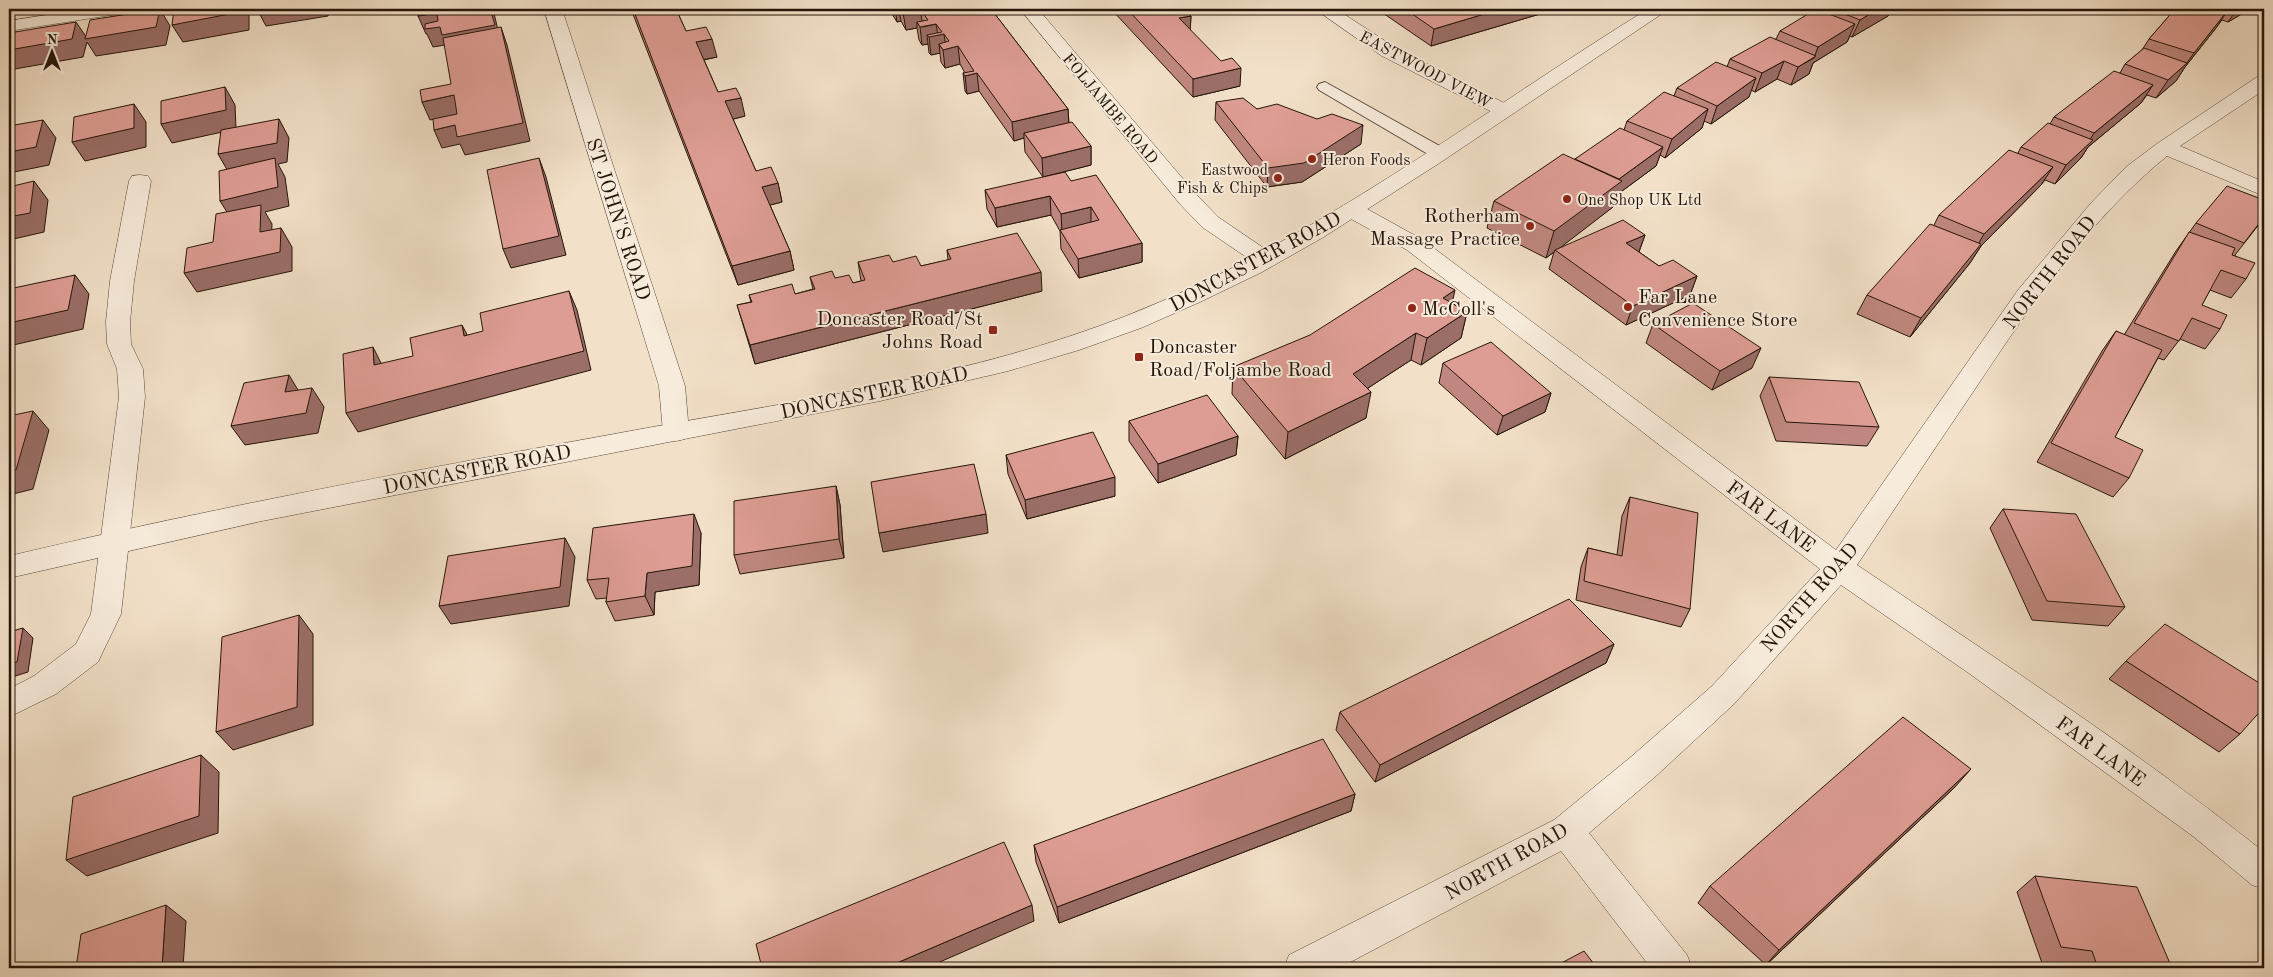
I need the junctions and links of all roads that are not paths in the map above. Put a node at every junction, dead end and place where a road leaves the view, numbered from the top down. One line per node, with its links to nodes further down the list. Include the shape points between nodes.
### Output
1 (118, 9): 6 (street)
2 (552, 9): 16 (street, ST JOHN'S ROAD, via 672,386)
3 (1029, 9): 15 (street, FOLJAMBE ROAD, via 1188,199 1210,222)
4 (1324, 9): 9 (street, EASTWOOD VIEW, via 1389,52)
5 (1660, 9): 9 (street, DONCASTER ROAD)
6 (9, 26)
7 (2264, 81): 10 (street, NORTH ROAD)
8 (1325, 87): 11 (lane)
9 (1503, 110): 11 (street, DONCASTER ROAD)
10 (2165, 147): 13 (street); 19 (street, NORTH ROAD, via 2134,172 2099,208 2026,295)
11 (1439, 153): 14 (street, DONCASTER ROAD)
12 (140, 181): 17 (street, via 118,322 119,344 130,369 132,397)
13 (2264, 190)
14 (1352, 210): 15 (street, DONCASTER ROAD); 19 (street, FAR LANE, via 1415,245)
15 (1266, 260): 16 (street, DONCASTER ROAD, via 1192,298 1102,334 1038,354 872,395)
16 (676, 432): 17 (street, DONCASTER ROAD)
17 (116, 541): 18 (street, DONCASTER ROAD); 20 (street, via 106,614 87,653 45,685)
18 (9, 566)
19 (1839, 568): 21 (street, NORTH ROAD, via 1722,695); 22 (street, FAR LANE, via 1982,665 2198,820)
20 (9, 704)
21 (1566, 831): 23 (street, NORTH ROAD); 24 (street)
22 (2264, 873)
23 (1302, 968)
24 (1674, 968)

